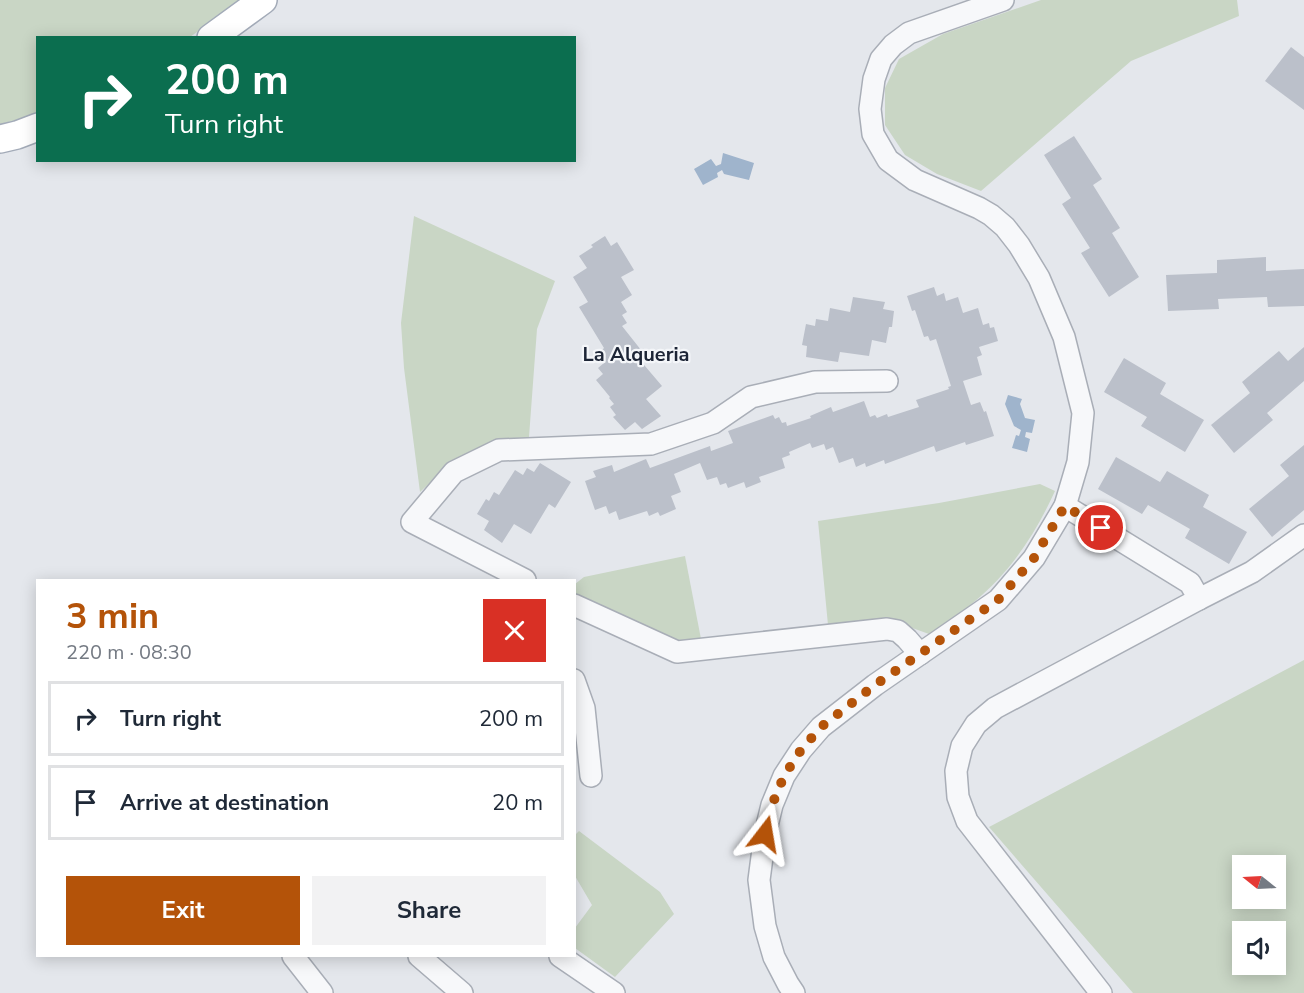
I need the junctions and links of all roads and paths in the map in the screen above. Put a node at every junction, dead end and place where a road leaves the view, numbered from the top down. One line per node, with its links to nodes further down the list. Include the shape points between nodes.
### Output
1 (263, 0): 3 (main road)
2 (1003, 0): 7 (street, via 909,33 893,45 881,59 874,79 870,109 873,134 888,160 915,180 979,208 1005,227 1039,278 1064,337 1083,413 1078,462)
3 (214, 36)
4 (36, 129): 5 (main road)
5 (0, 139)
6 (887, 381): 9 (street, via 815,382 751,397 713,423 651,444 499,450 454,472 412,522)
7 (1065, 506): 10 (street, via 1190,583); 12 (street, via 1034,558 998,600)
8 (1304, 535): 10 (street, via 1252,572)
9 (523, 579)
10 (1199, 599): 22 (street, via 995,708 976,724 960,754 956,771 958,797 968,821)
11 (576, 606): 12 (street, via 677,652 887,629 898,631)
12 (920, 654): 21 (street, via 821,727 784,776 772,805 759,880 774,957)
13 (576, 686): 14 (street, via 584,708)
14 (591, 776)
15 (294, 957): 18 (street)
16 (420, 957): 19 (street)
17 (561, 957): 20 (street)
18 (322, 993)
19 (462, 993)
20 (614, 993)
21 (794, 993)
22 (1101, 993)

